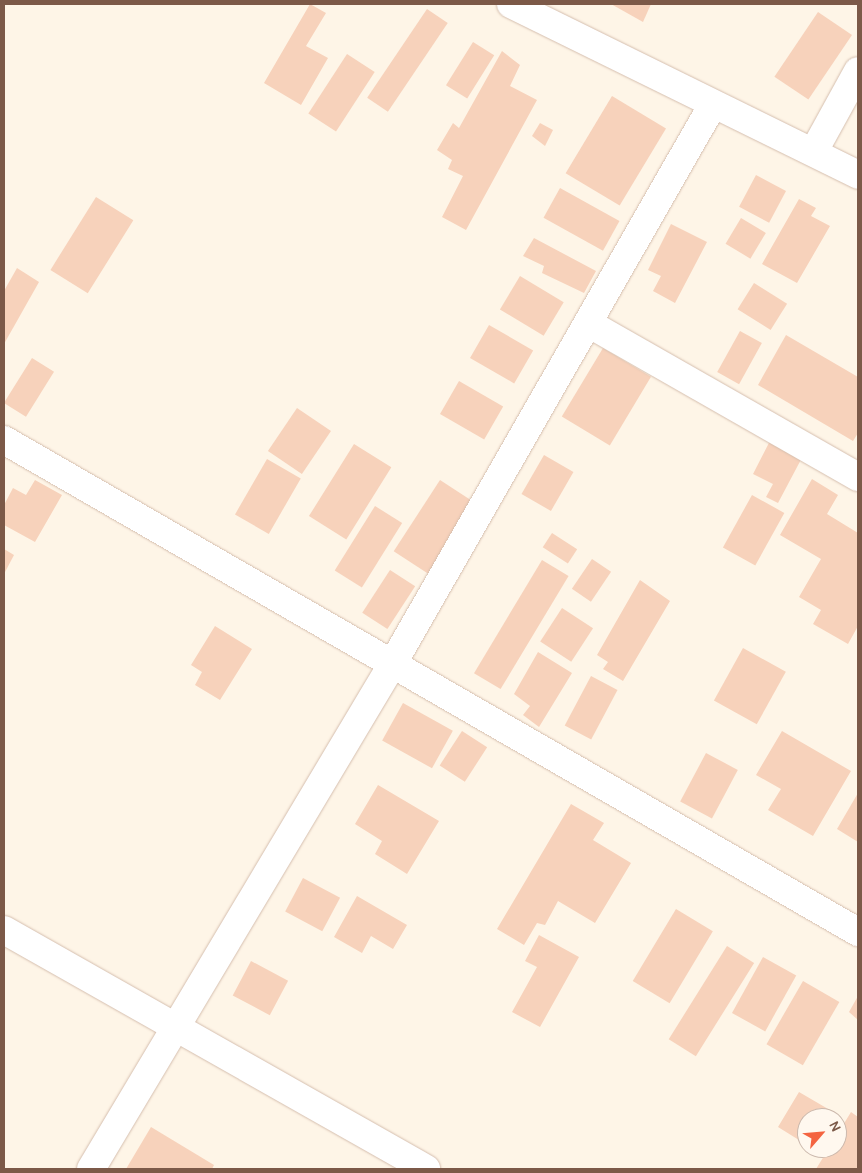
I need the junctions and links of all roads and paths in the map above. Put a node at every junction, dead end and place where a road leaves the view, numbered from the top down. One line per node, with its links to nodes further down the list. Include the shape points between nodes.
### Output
1 (511, 4): 3 (street)
2 (858, 71): 4 (street)
3 (712, 106): 4 (street); 6 (street)
4 (814, 151): 5 (street)
5 (858, 175)
6 (588, 323): 8 (street); 9 (street)
7 (4, 440): 9 (street)
8 (858, 477)
9 (393, 663): 11 (street); 12 (street)
10 (4, 930): 12 (street)
11 (858, 932)
12 (175, 1028): 13 (street); 14 (street)
13 (91, 1169)
14 (426, 1169)

